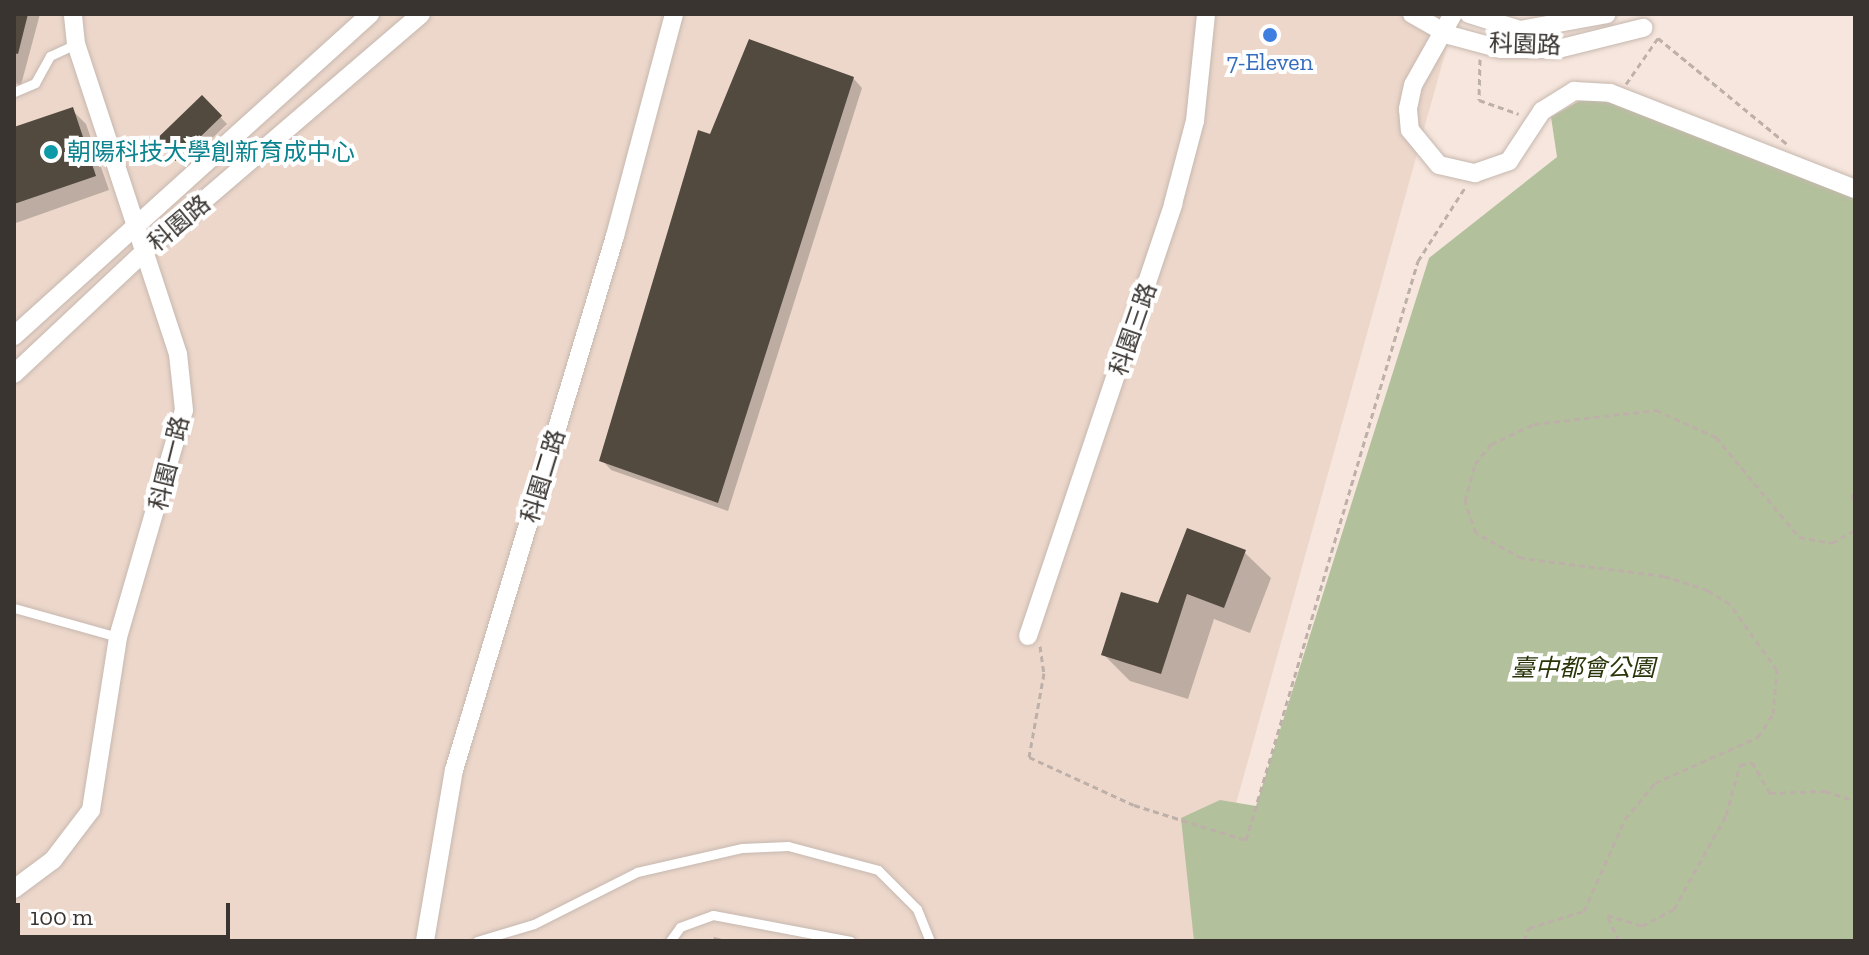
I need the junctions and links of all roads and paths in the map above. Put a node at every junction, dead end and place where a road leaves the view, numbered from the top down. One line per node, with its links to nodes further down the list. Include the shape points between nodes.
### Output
1 (73, 14): 12 (street, 科園一路)
2 (370, 14): 20 (street, 科園路)
3 (421, 14): 21 (street, 科園路)
4 (674, 14): 32 (street, 科園二路, via 620,222 454,770)
5 (1206, 14): 28 (street, 科園三路, via 1195,121 1173,204)
6 (1412, 14): 11 (street, 科園路)
7 (1453, 14): 11 (street)
8 (1469, 14): 9 (street, 科園路, via 1520,30)
9 (1607, 14)
10 (1646, 27): 13 (street, 科園路, via 1558,49); 15 (path, via 1625,86); 17 (path)
11 (1445, 33): 13 (street, 科園路); 18 (street, via 1413,85 1410,130 1439,165)
12 (76, 44): 14 (lane, via 50,56 35,83); 20 (street, 科園一路)
13 (1483, 44): 16 (path, via 1479,100 1513,115)
14 (14, 92)
15 (1610, 93): 16 (street, via 1574,91); 19 (street)
16 (1542, 111): 18 (street, via 1509,161)
17 (1793, 149)
18 (1475, 173): 28 (path, via 1418,261 1246,840 1134,805 1029,757 1046,652)
19 (1855, 189)
20 (139, 228): 21 (street, 科園一路); 22 (street, 科園路)
21 (146, 250): 23 (street, 科園路); 29 (street, 科園一路, via 178,354 184,410)
22 (14, 336)
23 (14, 374)
24 (1852, 494): 25 (path)
25 (1855, 508)
26 (1855, 530): 37 (path, via 1832,543 1799,537 1716,437 1656,410 1534,424 1491,444 1475,464 1465,501 1476,533 1522,558 1664,576 1708,590 1730,604 1777,670 1773,714 1758,737 1655,783 1625,819 1584,911 1529,928)
27 (14, 608): 29 (lane)
28 (1028, 636)
29 (118, 637): 31 (street, 科園一路, via 91,810 53,860)
30 (1855, 801): 38 (path, via 1825,791 1770,793 1752,762 1740,765 1726,815 1674,909 1642,926 1607,915)
31 (14, 889)
32 (425, 941)
33 (477, 941): 36 (lane, via 534,924 637,872 742,848 788,846 878,870 917,909)
34 (670, 941): 35 (lane, via 687,922 713,915)
35 (851, 941)
36 (930, 941)
37 (1524, 941)
38 (1619, 941)

